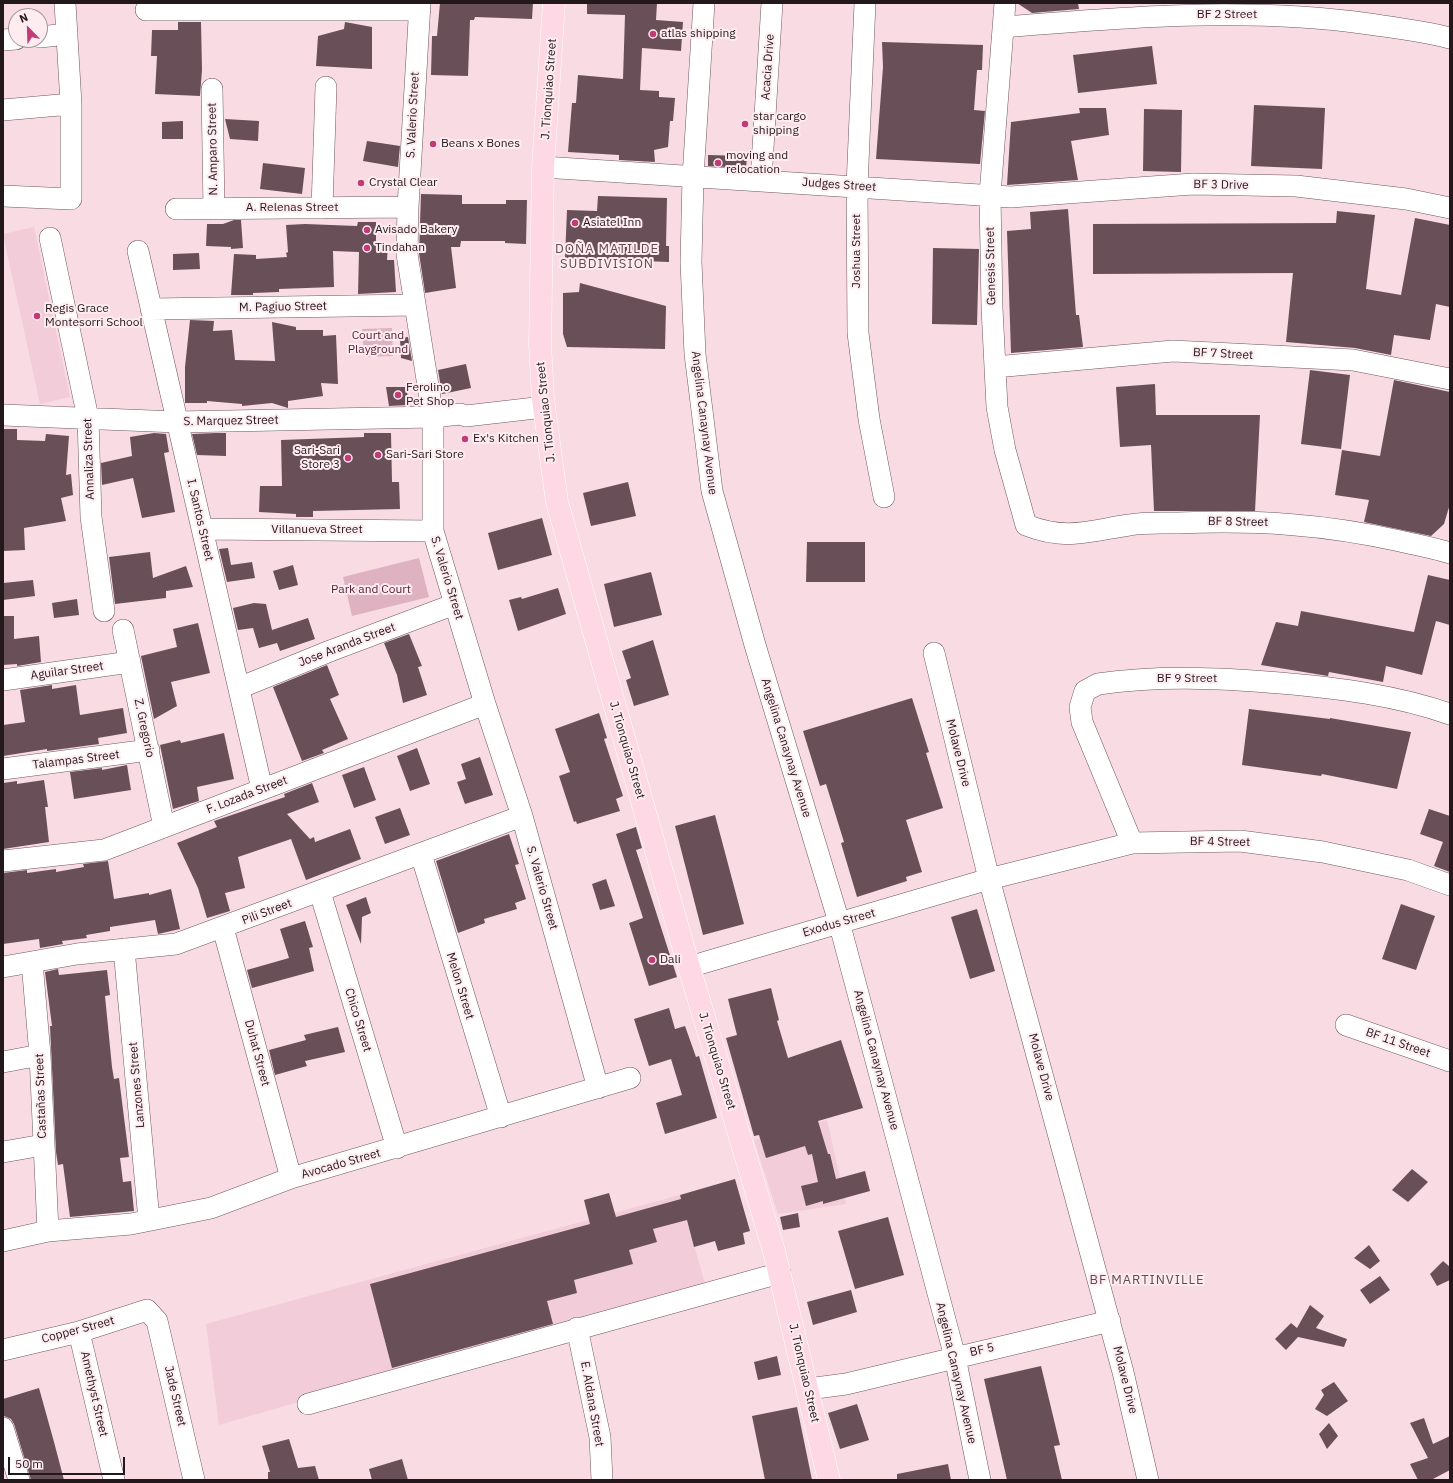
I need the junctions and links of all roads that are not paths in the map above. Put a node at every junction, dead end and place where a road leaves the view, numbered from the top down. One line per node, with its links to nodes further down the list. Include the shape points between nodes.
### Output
1 (65, 3): 11 (street)
2 (554, 3): 18 (main road, J. Tionquiao Street)
3 (704, 3): 19 (street, Angelina Canaynay Avenue)
4 (772, 3): 20 (street, Acacia Drive)
5 (865, 3): 21 (street, Joshua Street)
6 (1005, 3): 10 (street, Genesis Street)
7 (319, 7): 8 (street); 9 (street)
8 (420, 7): 24 (street, S. Valerio Street)
9 (146, 10)
10 (1003, 27): 13 (street, BF 2 Street, via 1119,18 1229,14 1330,19 1426,32); 22 (street, Genesis Street)
11 (67, 34): 12 (street); 16 (street)
12 (48, 36)
13 (1450, 38)
14 (326, 88): 25 (street)
15 (212, 89): 28 (street, N. Amparo Street)
16 (71, 104): 17 (street); 23 (street, via 71,199)
17 (3, 110)
18 (544, 167): 19 (street, Judges Street); 35 (main road, J. Tionquiao Street, via 540,344)
19 (693, 176): 20 (street, Judges Street); 65 (street, Angelina Canaynay Avenue, via 691,262 695,354 712,491 755,645)
20 (760, 180): 21 (street, Judges Street)
21 (857, 186): 22 (street, Judges Street); 40 (street, Joshua Street, via 858,333)
22 (990, 195): 26 (street, BF 3 Drive, via 1026,197 1193,184 1296,186 1406,199); 33 (street, Genesis Street)
23 (3, 196)
24 (408, 207): 25 (street, A. Relenas Street); 31 (street, S. Valerio Street, via 407,254)
25 (322, 208): 28 (street, A. Relenas Street)
26 (1450, 208)
27 (176, 209): 28 (street, A. Relenas Street)
28 (214, 209)
29 (50, 238): 38 (street, Annaliza Street)
30 (138, 251): 32 (street, I. Santos Street)
31 (415, 306): 32 (street, M. Pagiuo Street); 37 (street, S. Valerio Street)
32 (151, 308): 39 (street, I. Santos Street)
33 (995, 367): 34 (street, BF 7 Street, via 1173,351 1353,360); 41 (street, Genesis Street, via 997,407 1005,450)
34 (1450, 379)
35 (544, 403): 37 (street, S. Marquez Street, via 466,416 460,414); 70 (main road, J. Tionquiao Street, via 557,502)
36 (3, 415): 38 (street, S. Marquez Street)
37 (433, 417): 39 (street, S. Marquez Street); 43 (street, S. Valerio Street)
38 (88, 418): 39 (street, S. Marquez Street); 46 (street, Annaliza Street, via 91,517)
39 (178, 422): 42 (street, I. Santos Street)
40 (884, 497)
41 (1026, 525): 44 (street, BF 8 Street, via 1059,535 1086,533 1131,524 1232,521 1286,523)
42 (202, 529): 43 (street, Villanueva Street); 51 (street, I. Santos Street)
43 (433, 531): 45 (street, S. Valerio Street)
44 (1448, 548)
45 (455, 604): 51 (street, Jose Aranda Street); 52 (street, S. Valerio Street)
46 (104, 611)
47 (123, 630): 49 (street, Z. Gregorio)
48 (934, 653): 62 (street, Molave Drive)
49 (130, 662): 50 (street, Aguilar Street); 54 (street, Z. Gregorio)
50 (3, 680)
51 (239, 688): 56 (street, I. Santos Street)
52 (485, 704): 56 (street, F. Lozada Street); 57 (street, S. Valerio Street)
53 (1450, 714): 59 (street, BF 9 Street, via 1371,693 1306,685 1192,677 1098,684 1085,692 1080,707 1082,722)
54 (149, 750): 55 (street, Talampas Street); 58 (street, Z. Gregorio)
55 (3, 770)
56 (262, 789): 58 (street, F. Lozada Street)
57 (522, 816): 60 (street, Pili Street); 76 (street, S. Valerio Street)
58 (164, 827): 61 (street, F. Lozada Street, via 104,850)
59 (1132, 843): 62 (street, BF 4 Street); 63 (street, BF 4 Street, via 1240,841 1323,852 1408,870)
60 (421, 854): 64 (street, Pili Street); 77 (street, Melon Street)
61 (3, 861)
62 (989, 879): 65 (street, Exodus Street); 87 (street, Molave Drive)
63 (1450, 885)
64 (320, 892): 66 (street, Pili Street); 79 (street, Chico Street)
65 (839, 922): 70 (street, Exodus Street); 91 (street, Angelina Canaynay Avenue)
66 (223, 928): 67 (street, Pili Street, via 176,944); 81 (street, Duhat Street)
67 (124, 949): 68 (street, Pili Street); 82 (street, Lanzones Street)
68 (32, 962): 69 (street, Pili Street); 72 (street, Castañas Street)
69 (3, 967)
70 (689, 967): 85 (main road, J. Tionquiao Street)
71 (1346, 1025): 73 (street, BF 11 Street)
72 (40, 1055): 74 (street); 78 (street, Castañas Street)
73 (1450, 1061)
74 (3, 1062)
75 (630, 1078): 76 (street, Avocado Street)
76 (598, 1088): 77 (street, Avocado Street)
77 (501, 1117): 79 (street, Avocado Street)
78 (43, 1145): 80 (street); 83 (street, Castañas Street)
79 (397, 1148): 81 (street, Avocado Street)
80 (3, 1152)
81 (291, 1178): 82 (street, Avocado Street, via 211,1208)
82 (149, 1220): 83 (street, Avocado Street, via 131,1224)
83 (48, 1231): 84 (street, Avocado Street)
84 (3, 1241)
85 (780, 1273): 88 (street); 92 (main road, J. Tionquiao Street)
86 (152, 1314): 89 (street, Copper Street, via 147,1310); 97 (street, Jade Street, via 157,1321)
87 (1110, 1322): 91 (street, BF 5); 101 (street, Molave Drive)
88 (577, 1328): 93 (street); 98 (street, E. Aldana Street, via 600,1437)
89 (79, 1332): 90 (street, Copper Street); 96 (street, Amethyst Street)
90 (3, 1350)
91 (955, 1357): 92 (street, BF 5, via 846,1384); 100 (street, Angelina Canaynay Avenue)
92 (808, 1389): 99 (main road, J. Tionquiao Street)
93 (308, 1404)
94 (3, 1428): 95 (street)
95 (19, 1480)
96 (114, 1480)
97 (194, 1480)
98 (602, 1480)
99 (829, 1480)
100 (980, 1480)
101 (1148, 1480)

